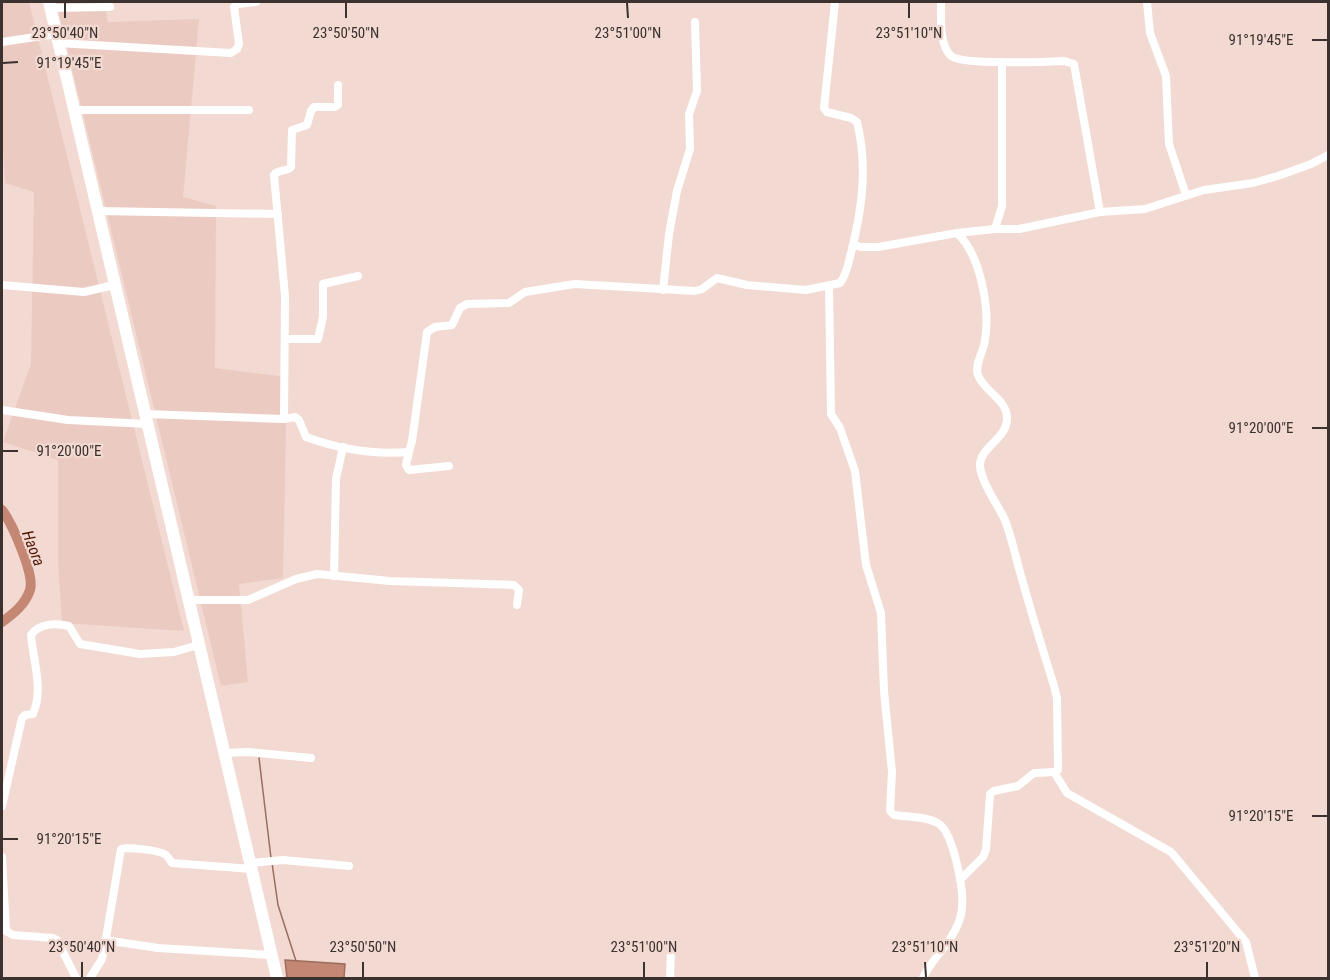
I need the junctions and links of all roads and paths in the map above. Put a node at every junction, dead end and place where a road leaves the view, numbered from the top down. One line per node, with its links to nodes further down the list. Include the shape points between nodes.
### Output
1 (256, 2): 8 (street, via 234,7 238,44 231,53)
2 (835, 2): 21 (street, via 824,108 851,118 858,125 863,192)
3 (941, 2): 10 (street, via 944,41 952,58)
4 (1147, 2): 15 (street, via 1150,33 1166,76 1169,144)
5 (49, 5): 6 (street); 8 (main road)
6 (110, 7)
7 (695, 22): 26 (street, via 697,85 689,114 690,149 677,191)
8 (57, 39): 9 (street); 12 (main road)
9 (2, 42)
10 (1002, 62): 17 (street, via 1074,64); 19 (street, via 1002,206)
11 (338, 85): 18 (street, via 336,107 314,107 307,125 292,130 291,167 274,175)
12 (74, 110): 13 (street); 16 (main road)
13 (249, 110)
14 (1329, 155): 15 (street, via 1265,180)
15 (1186, 195): 17 (street, via 1145,209)
16 (97, 211): 18 (street); 24 (main road)
17 (1100, 212): 19 (street, via 1019,229)
18 (278, 214): 27 (street)
19 (995, 229): 20 (street)
20 (957, 233): 21 (street, via 879,247); 40 (street, via 971,253 983,290 985,341 977,374 1001,402 1007,420 1004,430 981,458 980,466 1005,521 1057,698 1058,770)
21 (854, 244): 25 (street, via 846,274 840,283)
22 (358, 276): 27 (street, via 322,284 323,317 318,339)
23 (2, 285): 24 (street, via 84,292)
24 (114, 285): 29 (main road)
25 (829, 286): 26 (street, via 806,290 717,278 698,291); 45 (street, via 831,414 855,471 866,565 883,621 884,691 892,772 890,811 942,826)
26 (663, 290): 32 (street, via 575,284 525,292 509,303 463,305 452,325 427,332)
27 (286, 339): 30 (street)
28 (2, 410): 29 (street, via 68,420)
29 (147, 419): 30 (street); 35 (main road)
30 (284, 419): 31 (street, via 299,420 306,437)
31 (343, 447): 32 (street, via 367,452); 34 (street, via 336,479)
32 (409, 452): 33 (street, via 409,470)
33 (449, 466)
34 (334, 576): 35 (street, via 317,574 296,579 248,600); 36 (street, via 514,585 519,590)
35 (187, 600): 37 (main road)
36 (517, 605)
37 (198, 645): 38 (main road); 41 (street, via 174,652 140,654 80,644 69,626 55,624 35,630 31,635 36,704 33,714 23,715)
38 (223, 753): 39 (street); 43 (main road)
39 (311, 758)
40 (1054, 772): 45 (street, via 1032,774 1018,786 990,794 986,850); 54 (street, via 1067,793 1171,852 1246,942)
41 (2, 806)
42 (2, 857): 49 (street, via 6,931 53,938)
43 (252, 866): 44 (street, via 283,860); 46 (street, via 172,863 160,853 121,849); 48 (main road)
44 (349, 866)
45 (960, 880): 53 (street, via 963,908 957,926)
46 (105, 940): 48 (street, via 158,948); 50 (street, via 102,959)
47 (671, 951): 52 (street)
48 (272, 955): 51 (main road)
49 (76, 978)
50 (90, 978)
51 (278, 978)
52 (670, 978)
53 (923, 978)
54 (1255, 978)

